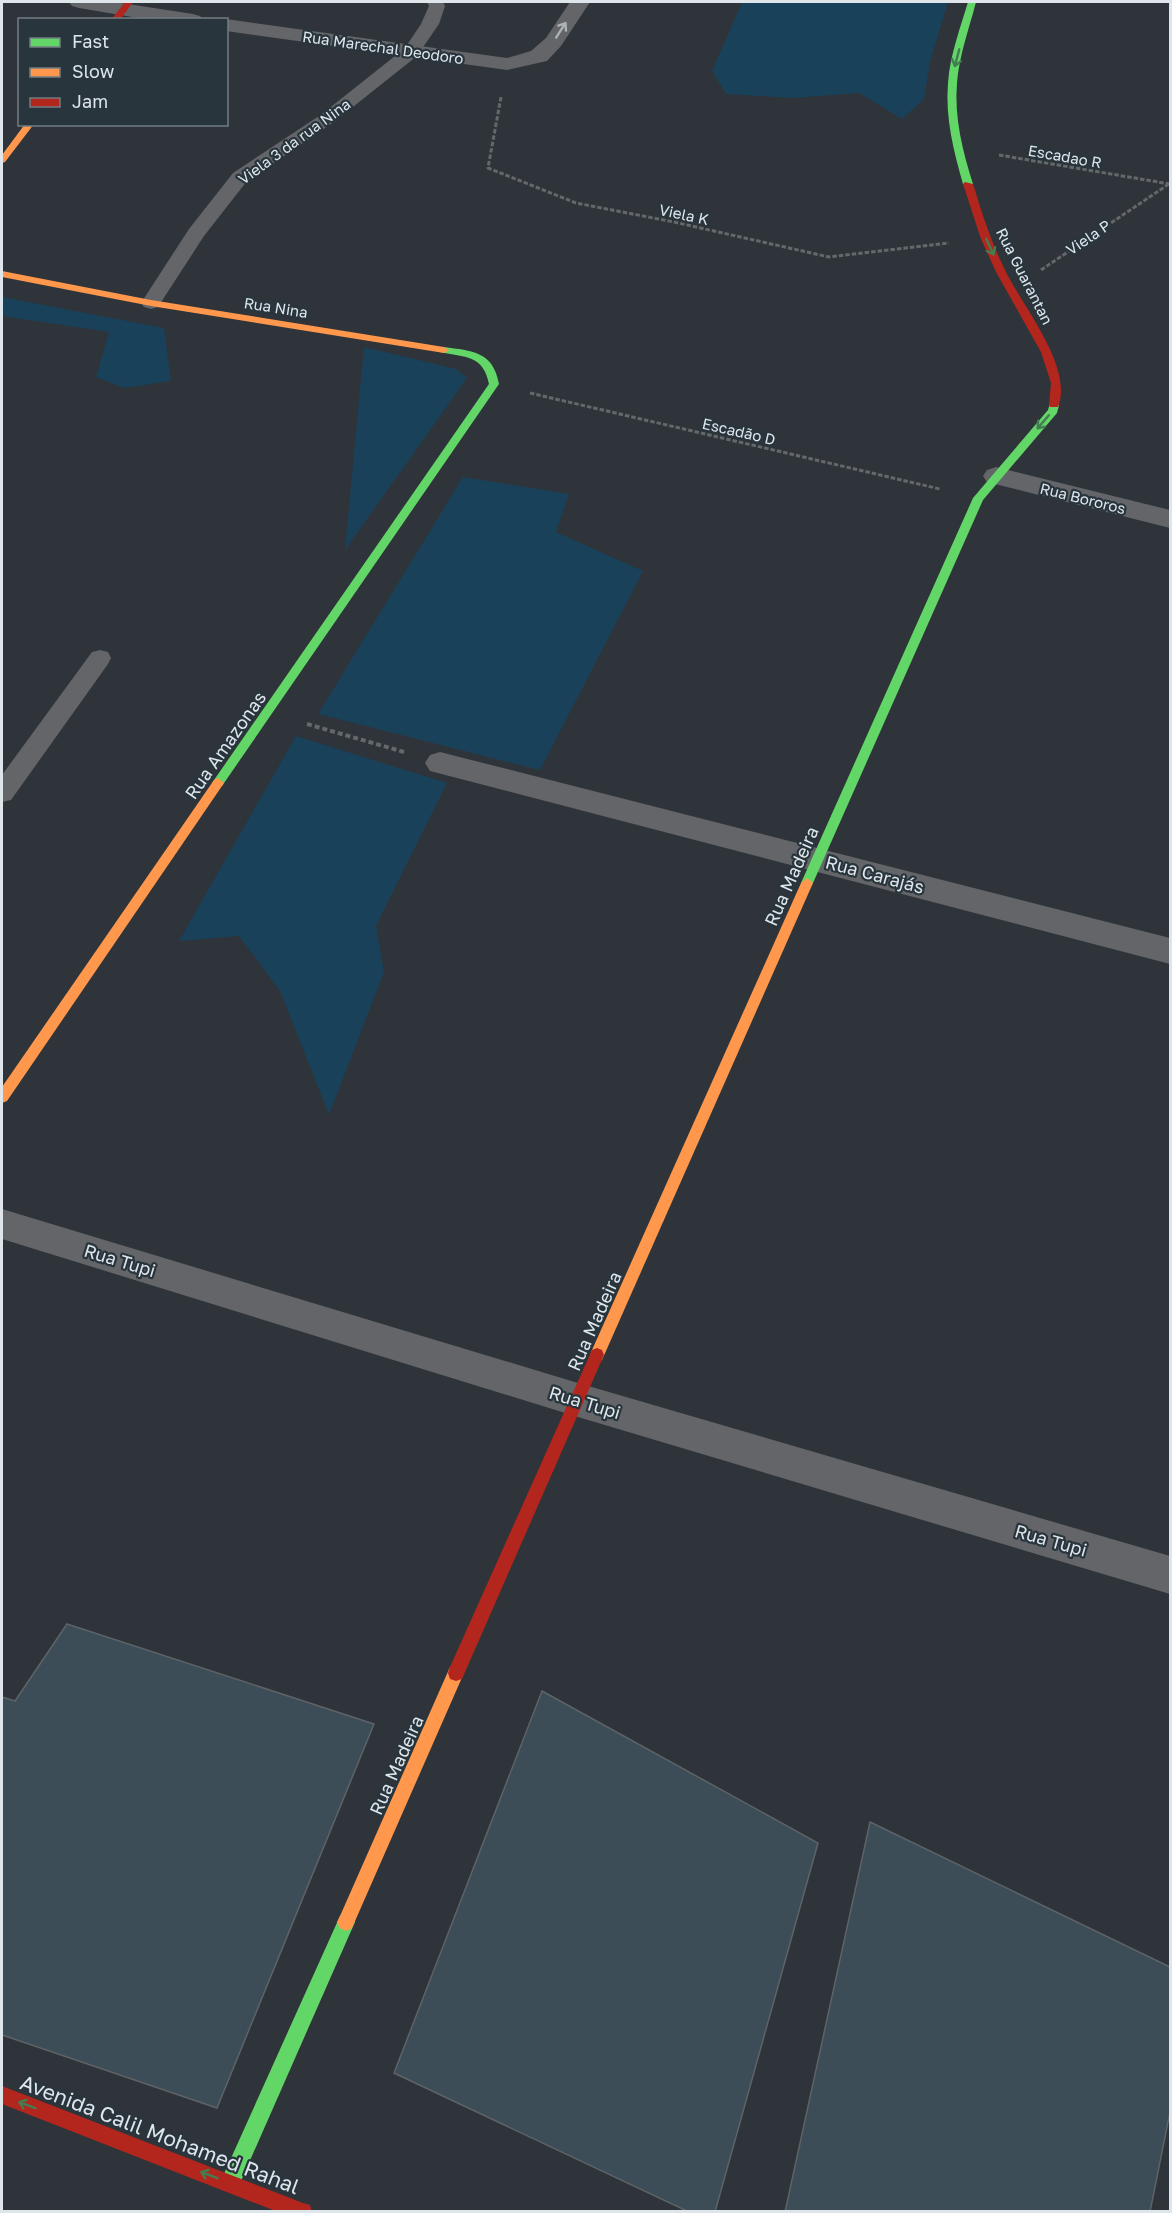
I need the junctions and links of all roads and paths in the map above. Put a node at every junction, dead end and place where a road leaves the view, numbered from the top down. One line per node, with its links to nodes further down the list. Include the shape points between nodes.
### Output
1 (79, 2): 5 (street)
2 (435, 2): 8 (lane, Viela 3 da rua Nina, via 430,24)
3 (580, 2): 9 (street, Rua Marechal Deodoro, one-way to 3, via 539,56 554,42)
4 (972, 2): 11 (street, Rua Guarantan, one-way to 11, via 954,69 952,101)
5 (122, 10): 6 (street)
6 (179, 18)
7 (228, 25): 8 (street, Rua Marechal Deodoro)
8 (411, 52): 9 (street, Rua Marechal Deodoro); 16 (lane, Viela 3 da rua Nina, via 328,118 240,177 196,233)
9 (507, 64): 14 (path, Viela K, via 488,168 576,203 829,257)
10 (28, 126): 12 (street)
11 (957, 148): 13 (path, Escadao R); 14 (street, Rua Guarantan)
12 (2, 160)
13 (1170, 184): 17 (path, Viela P, via 1042,268)
14 (986, 239): 17 (street, Rua Guarantan, one-way to 17)
15 (2, 274): 16 (street, Rua Nina)
16 (151, 303): 18 (street, Rua Nina, via 476,355 493,370)
17 (1021, 305): 19 (street, Rua Guarantan, one-way to 19, via 1046,352 1056,383 1053,411)
18 (494, 384): 20 (path, Escadão D); 23 (street, Rua Amazonas)
19 (996, 476): 20 (street, Rua Madeira); 21 (street, Rua Bororos)
20 (978, 498): 26 (street, Rua Madeira)
21 (1170, 519)
22 (100, 658): 25 (lane)
23 (269, 712): 24 (path); 28 (street, Rua Amazonas)
24 (440, 763): 26 (street, Rua Carajás)
25 (2, 793)
26 (818, 859): 27 (street, Rua Carajás); 30 (street, Rua Madeira)
27 (1170, 951)
28 (2, 1097)
29 (2, 1224): 30 (street, Rua Tupi)
30 (578, 1400): 31 (street, Rua Tupi); 33 (street, Rua Madeira)
31 (1170, 1575)
32 (2, 2096): 33 (street, Avenida Calil Mohamed Rahal, one-way to 32)
33 (230, 2183): 34 (street, Avenida Calil Mohamed Rahal)
34 (303, 2211)

